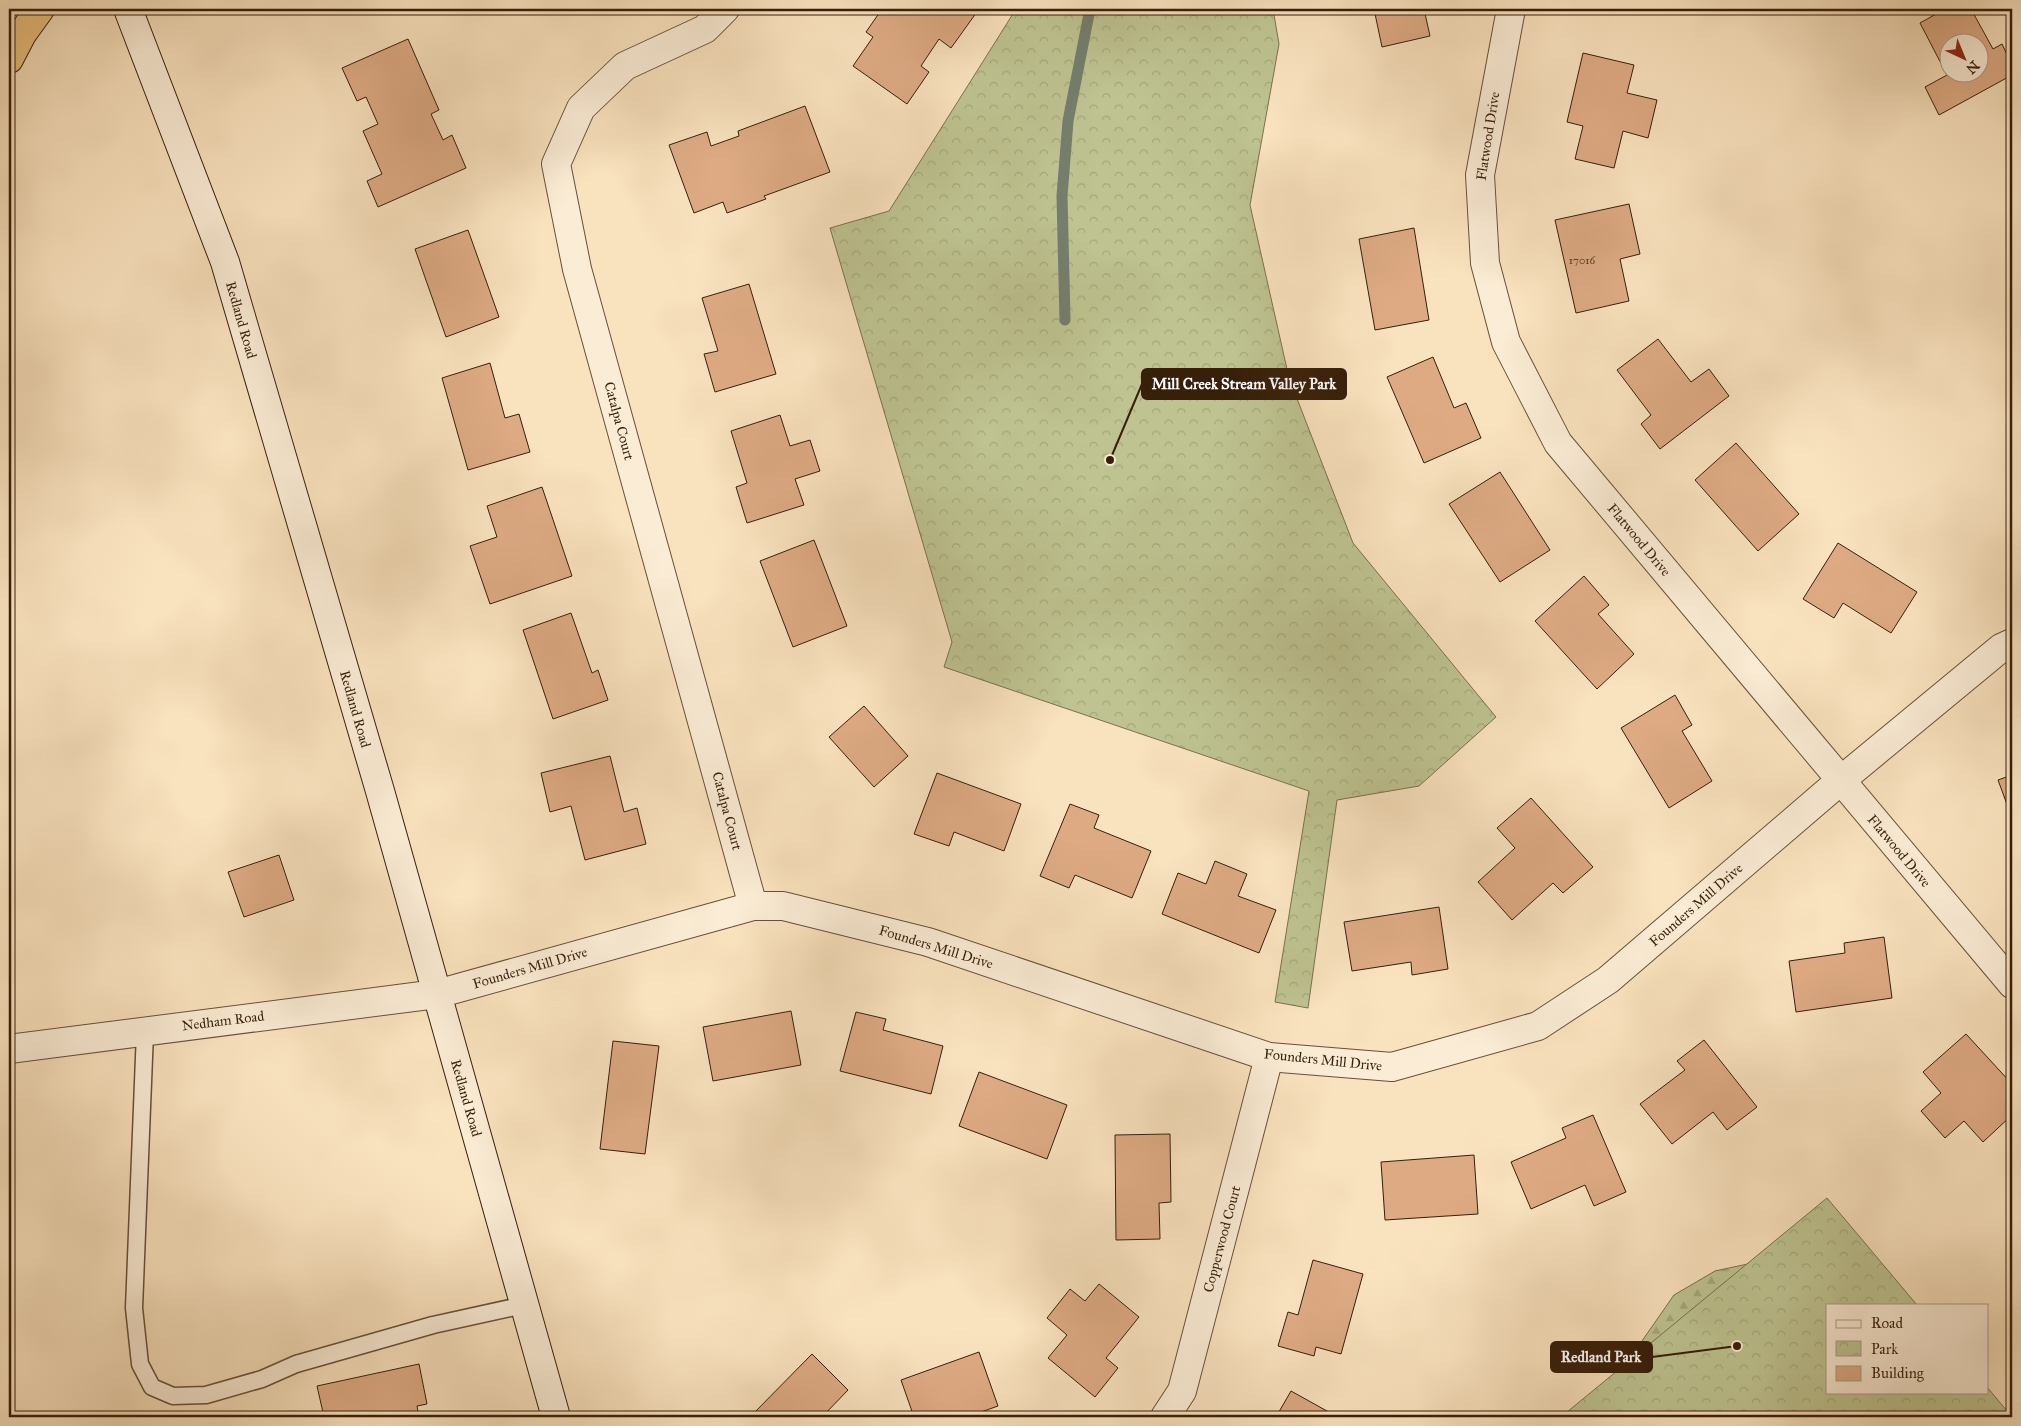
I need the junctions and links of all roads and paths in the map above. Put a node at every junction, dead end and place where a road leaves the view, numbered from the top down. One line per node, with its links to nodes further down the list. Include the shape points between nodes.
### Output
1 (40, 9): 5 (highway)
2 (128, 9): 10 (street, Redland Road, via 225,262)
3 (725, 9): 8 (street, Catalpa Court, via 705,29 625,66 581,108 556,164 577,269)
4 (1511, 9): 7 (street, Flatwood Drive, via 1480,176 1484,263 1506,342 1558,443)
5 (9, 59)
6 (2012, 643): 7 (street, Founders Mill Drive, via 2001,648)
7 (1840, 781): 9 (street, Flatwood Drive); 13 (street, Founders Mill Drive, via 1608,980 1538,1026 1392,1067)
8 (753, 906): 10 (street, Founders Mill Drive); 13 (street, Founders Mill Drive, via 783,906 928,942)
9 (2012, 984)
10 (437, 994): 11 (street, Nedham Road); 14 (street, Redland Road)
11 (146, 1032): 12 (street, Nedham Road); 14 (lane, via 134,1308 140,1364 152,1387 173,1396 206,1396 262,1379 296,1364 433,1325)
12 (9, 1050)
13 (1269, 1057): 16 (street, Copperwood Court, via 1182,1391)
14 (524, 1305): 15 (street, Redland Road)
15 (556, 1417)
16 (1165, 1417)

